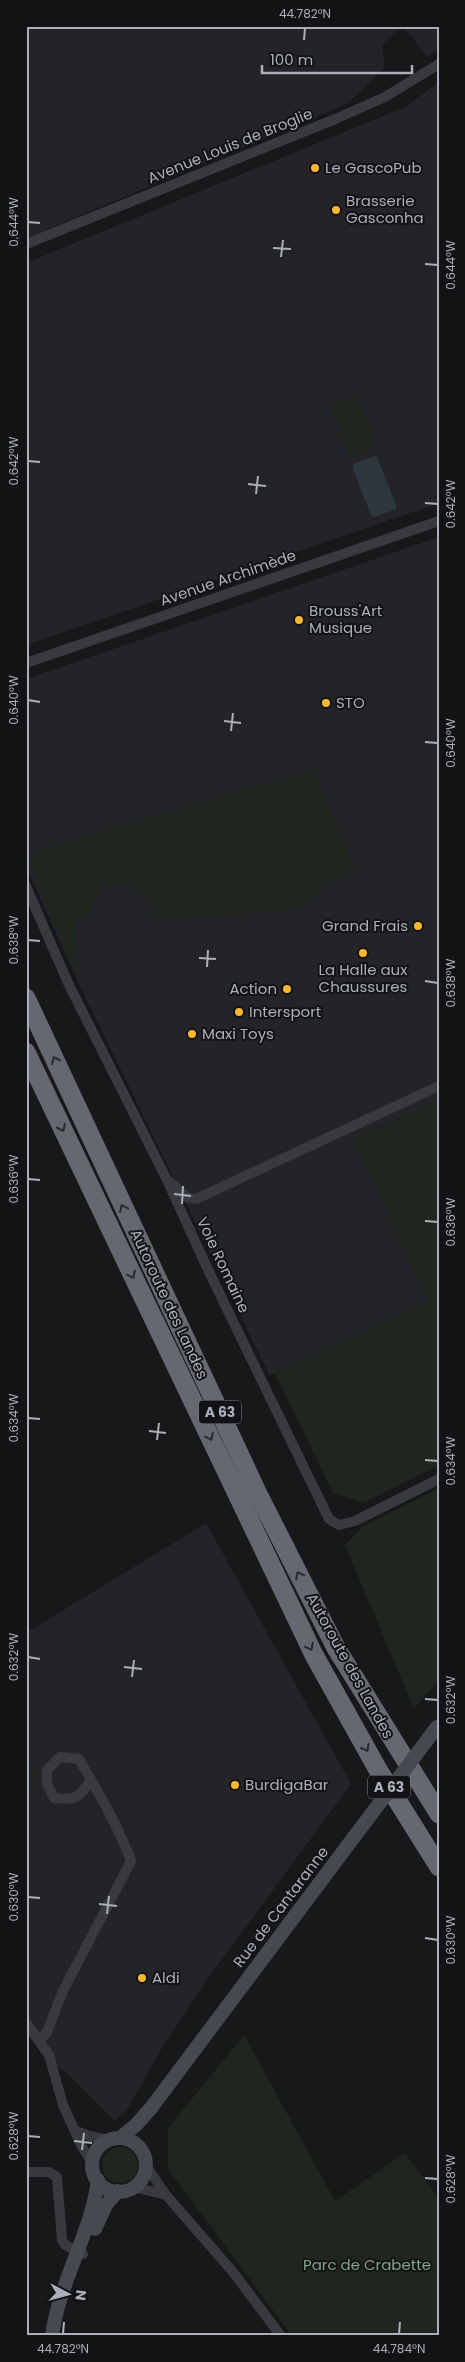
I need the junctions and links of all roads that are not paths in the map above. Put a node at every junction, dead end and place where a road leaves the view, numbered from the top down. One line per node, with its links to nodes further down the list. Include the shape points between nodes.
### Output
1 (439, 64): 2 (street, Avenue Louis de Broglie, via 385,97 333,120)
2 (26, 244)
3 (439, 521): 4 (street, Avenue Archimède)
4 (26, 663)
5 (26, 886): 9 (street, Voie Romaine, via 68,982)
6 (26, 998): 13 (highway, Autoroute des Landes / A 63, one-way to 6, via 336,1648 258,1494)
7 (26, 1052): 14 (highway, Autoroute des Landes / A 63, one-way to 14, via 314,1655 382,1776)
8 (439, 1086): 9 (street, via 196,1199 188,1198)
9 (166, 1178): 10 (street, Voie Romaine, via 329,1518 338,1525 355,1521)
10 (439, 1479)
11 (438, 1726): 17 (street, Rue de Cantaranne, bridge)
12 (91, 1780): 12 (street, via 79,1760 60,1757 47,1770 47,1784 54,1798 68,1800 80,1796); 16 (street, via 122,1837 131,1861)
13 (439, 1814)
14 (439, 1867)
15 (26, 2023): 16 (street)
16 (40, 2041): 18 (street, via 52,2063 63,2105)
17 (152, 2108): 19 (street, Rue de Cantaranne, via 136,2125); 20 (street, Rue de Cantaranne, via 143,2129)
18 (76, 2131): 19 (street); 21 (street)
19 (115, 2139): 20 (street, via 133,2141); 21 (street, via 98,2149)
20 (142, 2150): 22 (street)
21 (93, 2164): 24 (street)
22 (146, 2166): 25 (street); 27 (street)
23 (26, 2172): 28 (street, via 49,2172 57,2177 62,2240 65,2246)
24 (98, 2180): 26 (street, via 107,2188); 28 (street)
25 (134, 2187): 26 (street); 27 (street)
26 (118, 2191): 28 (street, via 106,2205)
27 (166, 2195): 31 (street, via 233,2272)
28 (81, 2253): 29 (street, via 62,2294); 30 (street)
29 (52, 2336)
30 (58, 2336)
31 (281, 2336)

